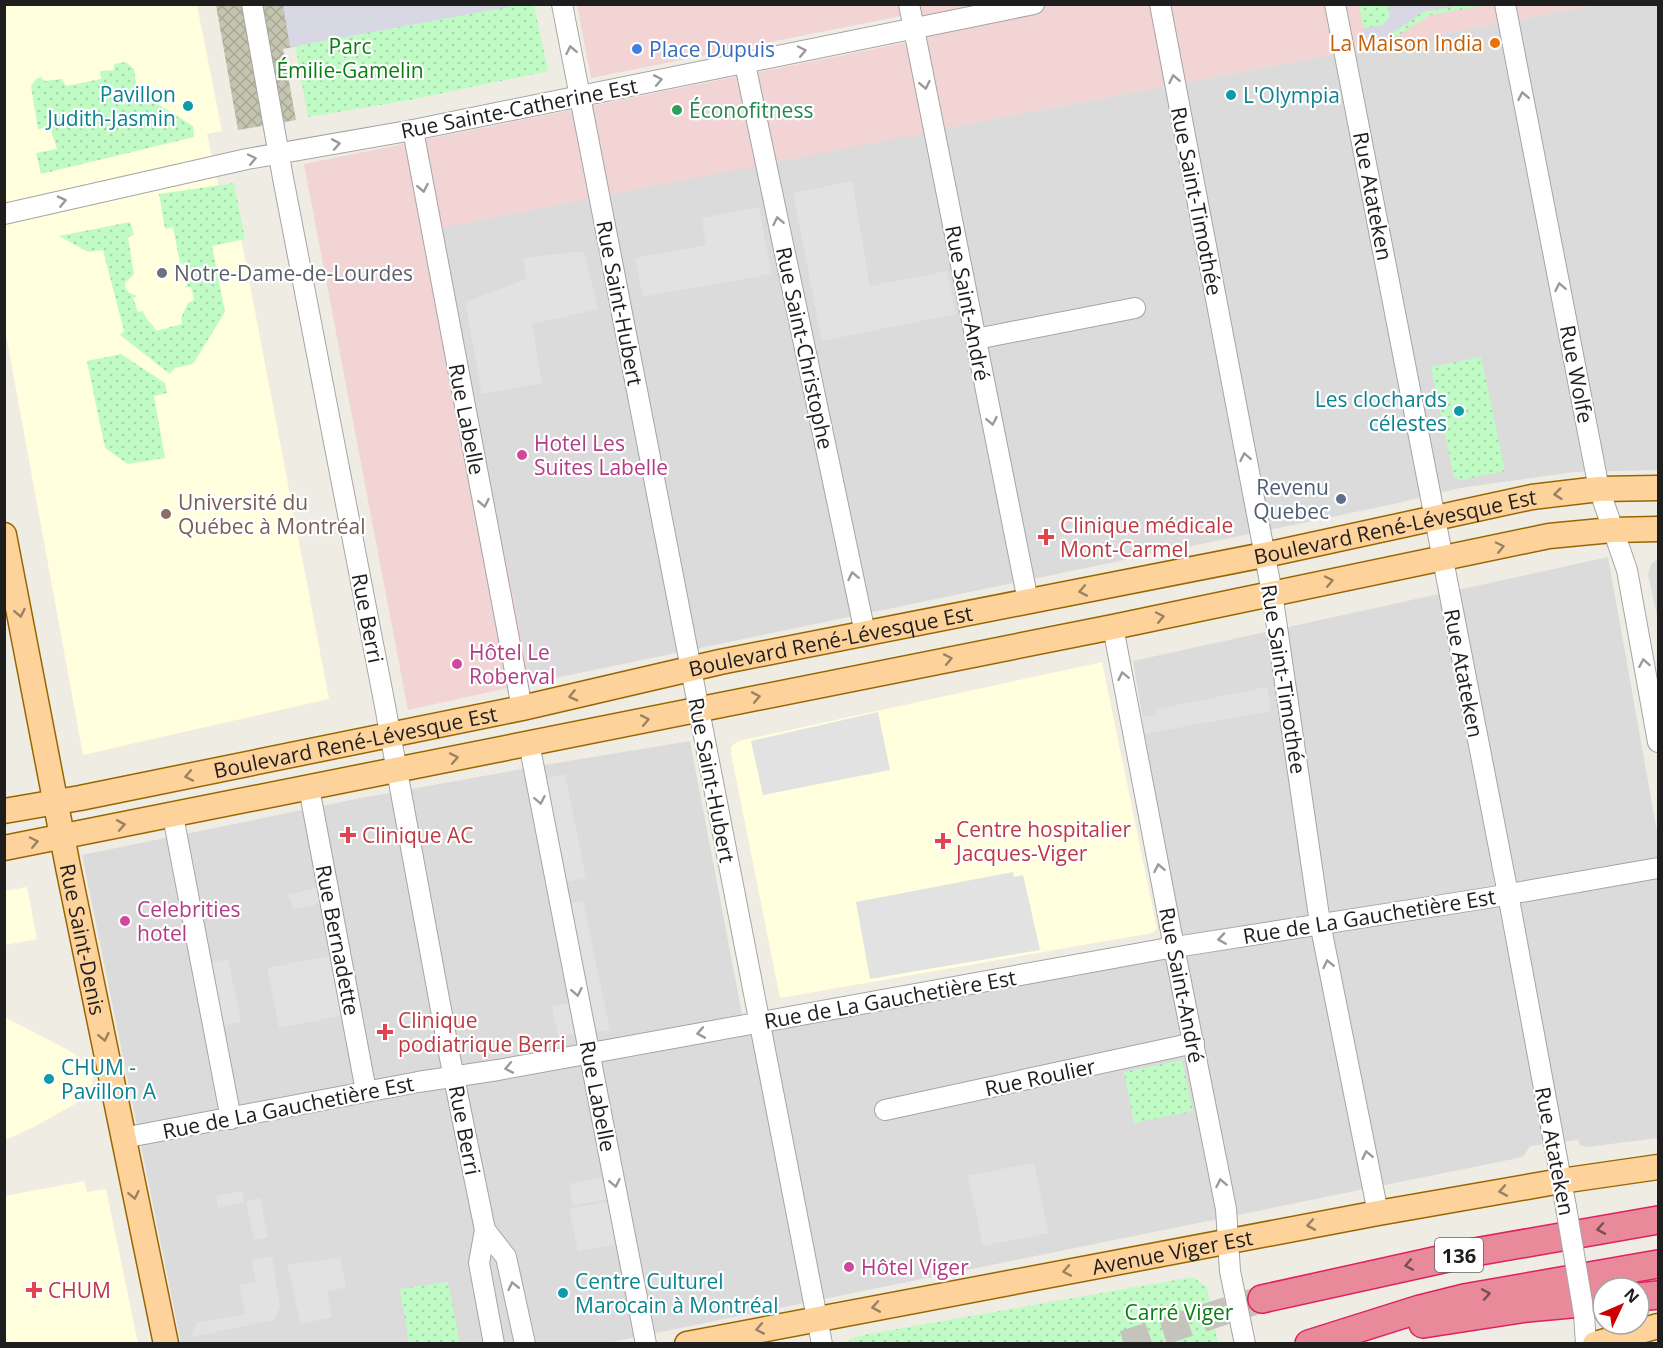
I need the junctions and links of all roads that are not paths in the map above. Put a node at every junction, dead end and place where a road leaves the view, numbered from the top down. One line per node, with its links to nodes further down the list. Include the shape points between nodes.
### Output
1 (252, 4): 12 (street, Rue Berri)
2 (562, 4): 10 (street, Rue Saint-Hubert, one-way to 2)
3 (909, 4): 8 (street, Rue Saint-André)
4 (1034, 4): 8 (street, Rue Sainte-Catherine Est)
5 (1160, 4): 22 (street, Rue Saint-Timothée, one-way to 5)
6 (1335, 4): 18 (street, Rue Atateken)
7 (1505, 4): 17 (street, Rue Wolfe, one-way to 7)
8 (914, 28): 9 (street, Rue Sainte-Catherine Est, one-way to 8); 15 (street, Rue Saint-André, one-way to 15)
9 (745, 64): 10 (street, Rue Sainte-Catherine Est, one-way to 9); 28 (street, Rue Saint-Christophe, one-way to 9)
10 (580, 96): 11 (street, Rue Sainte-Catherine Est); 29 (street, Rue Saint-Hubert)
11 (413, 130): 12 (street, Rue Sainte-Catherine Est, one-way to 11); 30 (street, Rue Labelle, one-way to 30)
12 (278, 153): 13 (street, Rue Sainte-Catherine Est, one-way to 12); 32 (street, Rue Berri)
13 (4, 214)
14 (1135, 308): 15 (street)
15 (976, 339): 26 (street, Rue Saint-André, one-way to 26)
16 (1659, 488): 17 (main road, Boulevard René-Lévesque Est)
17 (1599, 489): 18 (main road, Boulevard René-Lévesque Est, one-way to 18, via 1532,497); 20 (street, Rue Wolfe)
18 (1436, 519): 22 (main road, Boulevard René-Lévesque Est); 23 (street, Rue Atateken)
19 (1659, 529): 20 (main road, Boulevard René-Lévesque Est)
20 (1612, 530): 23 (main road, Boulevard René-Lévesque Est, one-way to 20, via 1549,536); 33 (street, Rue Wolfe, one-way to 20, via 1627,570)
21 (4, 535): 24 (main road, Rue Saint-Denis)
22 (1264, 555): 25 (street, Rue Saint-Timothée); 26 (main road, Boulevard René-Lévesque Est, one-way to 26)
23 (1443, 559): 25 (main road, Boulevard René-Lévesque Est, one-way to 23); 43 (street, Rue Atateken)
24 (7, 562): 37 (main road, Rue Saint-Denis, one-way to 37)
25 (1272, 593): 27 (main road, Boulevard René-Lévesque Est, one-way to 25); 44 (street, Rue Saint-Timothée)
26 (1028, 601): 28 (main road, Boulevard René-Lévesque Est)
27 (1113, 627): 31 (main road, Boulevard René-Lévesque Est, one-way to 27); 45 (street, Rue Saint-André, one-way to 27)
28 (865, 633): 29 (main road, Boulevard René-Lévesque Est)
29 (691, 668): 30 (main road, Boulevard René-Lévesque Est, one-way to 30); 31 (street, Rue Saint-Hubert)
30 (522, 708): 32 (main road, Boulevard René-Lévesque Est)
31 (699, 708): 34 (main road, Boulevard René-Lévesque Est, one-way to 31); 46 (street, Rue Saint-Hubert)
32 (390, 734): 35 (street, Rue Berri); 37 (main road, Boulevard René-Lévesque Est, one-way to 37)
33 (1659, 741)
34 (529, 743): 35 (main road, Boulevard René-Lévesque Est, one-way to 34); 48 (street, Rue Labelle, one-way to 48)
35 (397, 769): 36 (main road, Boulevard René-Lévesque Est); 49 (street, Rue Berri)
36 (309, 788): 39 (main road, Boulevard René-Lévesque Est); 50 (street, Rue Bernadette)
37 (57, 801): 38 (main road, Boulevard René-Lévesque Est); 40 (main road, Rue Saint-Denis)
38 (4, 811)
39 (173, 816): 40 (main road, Boulevard René-Lévesque Est, one-way to 39); 52 (street)
40 (63, 836): 41 (main road, Boulevard René-Lévesque Est, one-way to 40); 53 (main road, Rue Saint-Denis, one-way to 53)
41 (4, 848)
42 (1659, 868): 43 (street, Rue de La Gauchetière Est)
43 (1508, 894): 44 (street, Rue de La Gauchetière Est); 55 (street, Rue Atateken)
44 (1320, 923): 45 (street, Rue de La Gauchetière Est, one-way to 45); 56 (street, Rue Saint-Timothée, one-way to 44)
45 (1174, 947): 46 (street, Rue de La Gauchetière Est); 47 (street, Rue Saint-André)
46 (758, 1023): 48 (street, Rue de La Gauchetière Est, one-way to 48); 64 (street, Rue Saint-Hubert)
47 (1194, 1043): 51 (street, Rue Roulier); 59 (street, Rue Saint-André, one-way to 47, via 1226,1209)
48 (589, 1053): 49 (street, Rue de La Gauchetière Est, one-way to 49); 71 (street, Rue Labelle, one-way to 71)
49 (454, 1076): 50 (street, Rue de La Gauchetière Est); 58 (street, Rue Berri)
50 (366, 1091): 52 (street, Rue de La Gauchetière Est)
51 (885, 1110)
52 (231, 1119): 53 (street, Rue de La Gauchetière Est)
53 (123, 1138): 68 (main road, Rue Saint-Denis, one-way to 68)
54 (1659, 1167): 55 (main road, Avenue Viger Est)
55 (1561, 1181): 56 (main road, Avenue Viger Est, one-way to 56); 61 (street, Rue Atateken, bridge)
56 (1378, 1213): 59 (main road, Avenue Viger Est, one-way to 59)
57 (1659, 1220): 62 (highway, 136, one-way to 62, via 1464,1254)
58 (485, 1230): 69 (street, Rue Berri, via 479,1263); 70 (street, Rue Berri, one-way to 58, via 506,1257)
59 (1228, 1241): 64 (main road, Avenue Viger Est, one-way to 64); 74 (street, Rue Saint-André)
60 (1659, 1264): 67 (highway, 136, one-way to 60, via 1464,1298)
61 (1591, 1296)
62 (1262, 1299)
63 (1591, 1307): 67 (highway, via 1527,1308)
64 (817, 1318): 72 (main road, Avenue Viger Est, one-way to 72); 73 (street, Rue Saint-Hubert)
65 (1591, 1321): 75 (street, Rue Atateken)
66 (1659, 1326): 76 (main road)
67 (1315, 1342)
68 (166, 1344)
69 (494, 1344)
70 (525, 1344)
71 (646, 1344)
72 (687, 1344)
73 (822, 1344)
74 (1245, 1344)
75 (1586, 1344)
76 (1595, 1344)

